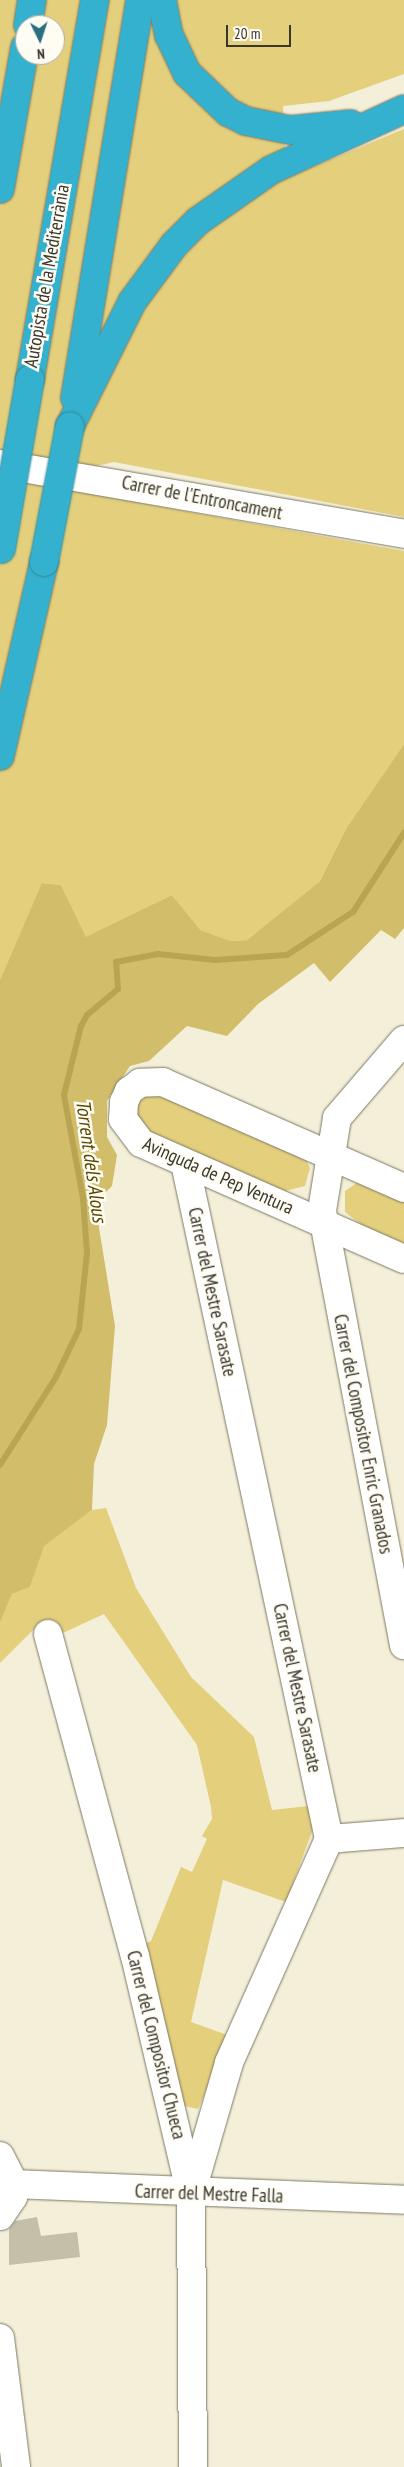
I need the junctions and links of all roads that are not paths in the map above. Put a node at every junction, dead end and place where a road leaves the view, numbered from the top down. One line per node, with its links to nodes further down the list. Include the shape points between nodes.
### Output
1 (32, 0): 5 (highway)
2 (95, 0): 13 (highway, Autopista de la Mediterrània, bridge)
3 (140, 0): 10 (highway)
4 (162, 0): 8 (highway, via 169,35 187,73 228,112 246,122 290,130)
5 (30, 15)
6 (22, 65): 9 (highway)
7 (404, 109): 8 (highway)
8 (375, 120): 10 (highway, via 271,170 198,221 174,245 132,302)
9 (0, 189)
10 (86, 382): 14 (highway, bridge, via 70,426 44,562)
11 (0, 464): 12 (street, Carrer de l'Entroncament)
12 (404, 534)
13 (0, 551)
14 (0, 756)
15 (404, 1040): 16 (street, Carrer del Compositor Enric Granados, via 337,1118)
16 (330, 1156): 17 (street, Avinguda de Pep Ventura, via 163,1082 140,1083 129,1091 124,1102 123,1119 129,1133); 18 (street, Avinguda de Pep Ventura); 19 (street, Carrer del Compositor Enric Granados)
17 (185, 1163): 19 (street, Avinguda de Pep Ventura); 24 (street, Carrer del Mestre Sarasate)
18 (404, 1188)
19 (322, 1223): 20 (street, Avinguda de Pep Ventura); 22 (street, Carrer del Compositor Enric Granados)
20 (404, 1259)
21 (48, 1634): 27 (street, Carrer del Compositor Chueca, via 137,1966)
22 (404, 1645)
23 (404, 1833): 24 (street)
24 (329, 1839): 27 (street, via 229,2063)
25 (0, 2156): 26 (street)
26 (14, 2184): 27 (street, Carrer del Mestre Falla); 29 (street, via 13,2197)
27 (192, 2194): 28 (street, Carrer del Mestre Falla); 32 (street, Carrer del Compositor Chueca)
28 (404, 2200)
29 (0, 2216)
30 (0, 2338): 31 (street)
31 (16, 2467)
32 (193, 2467)

